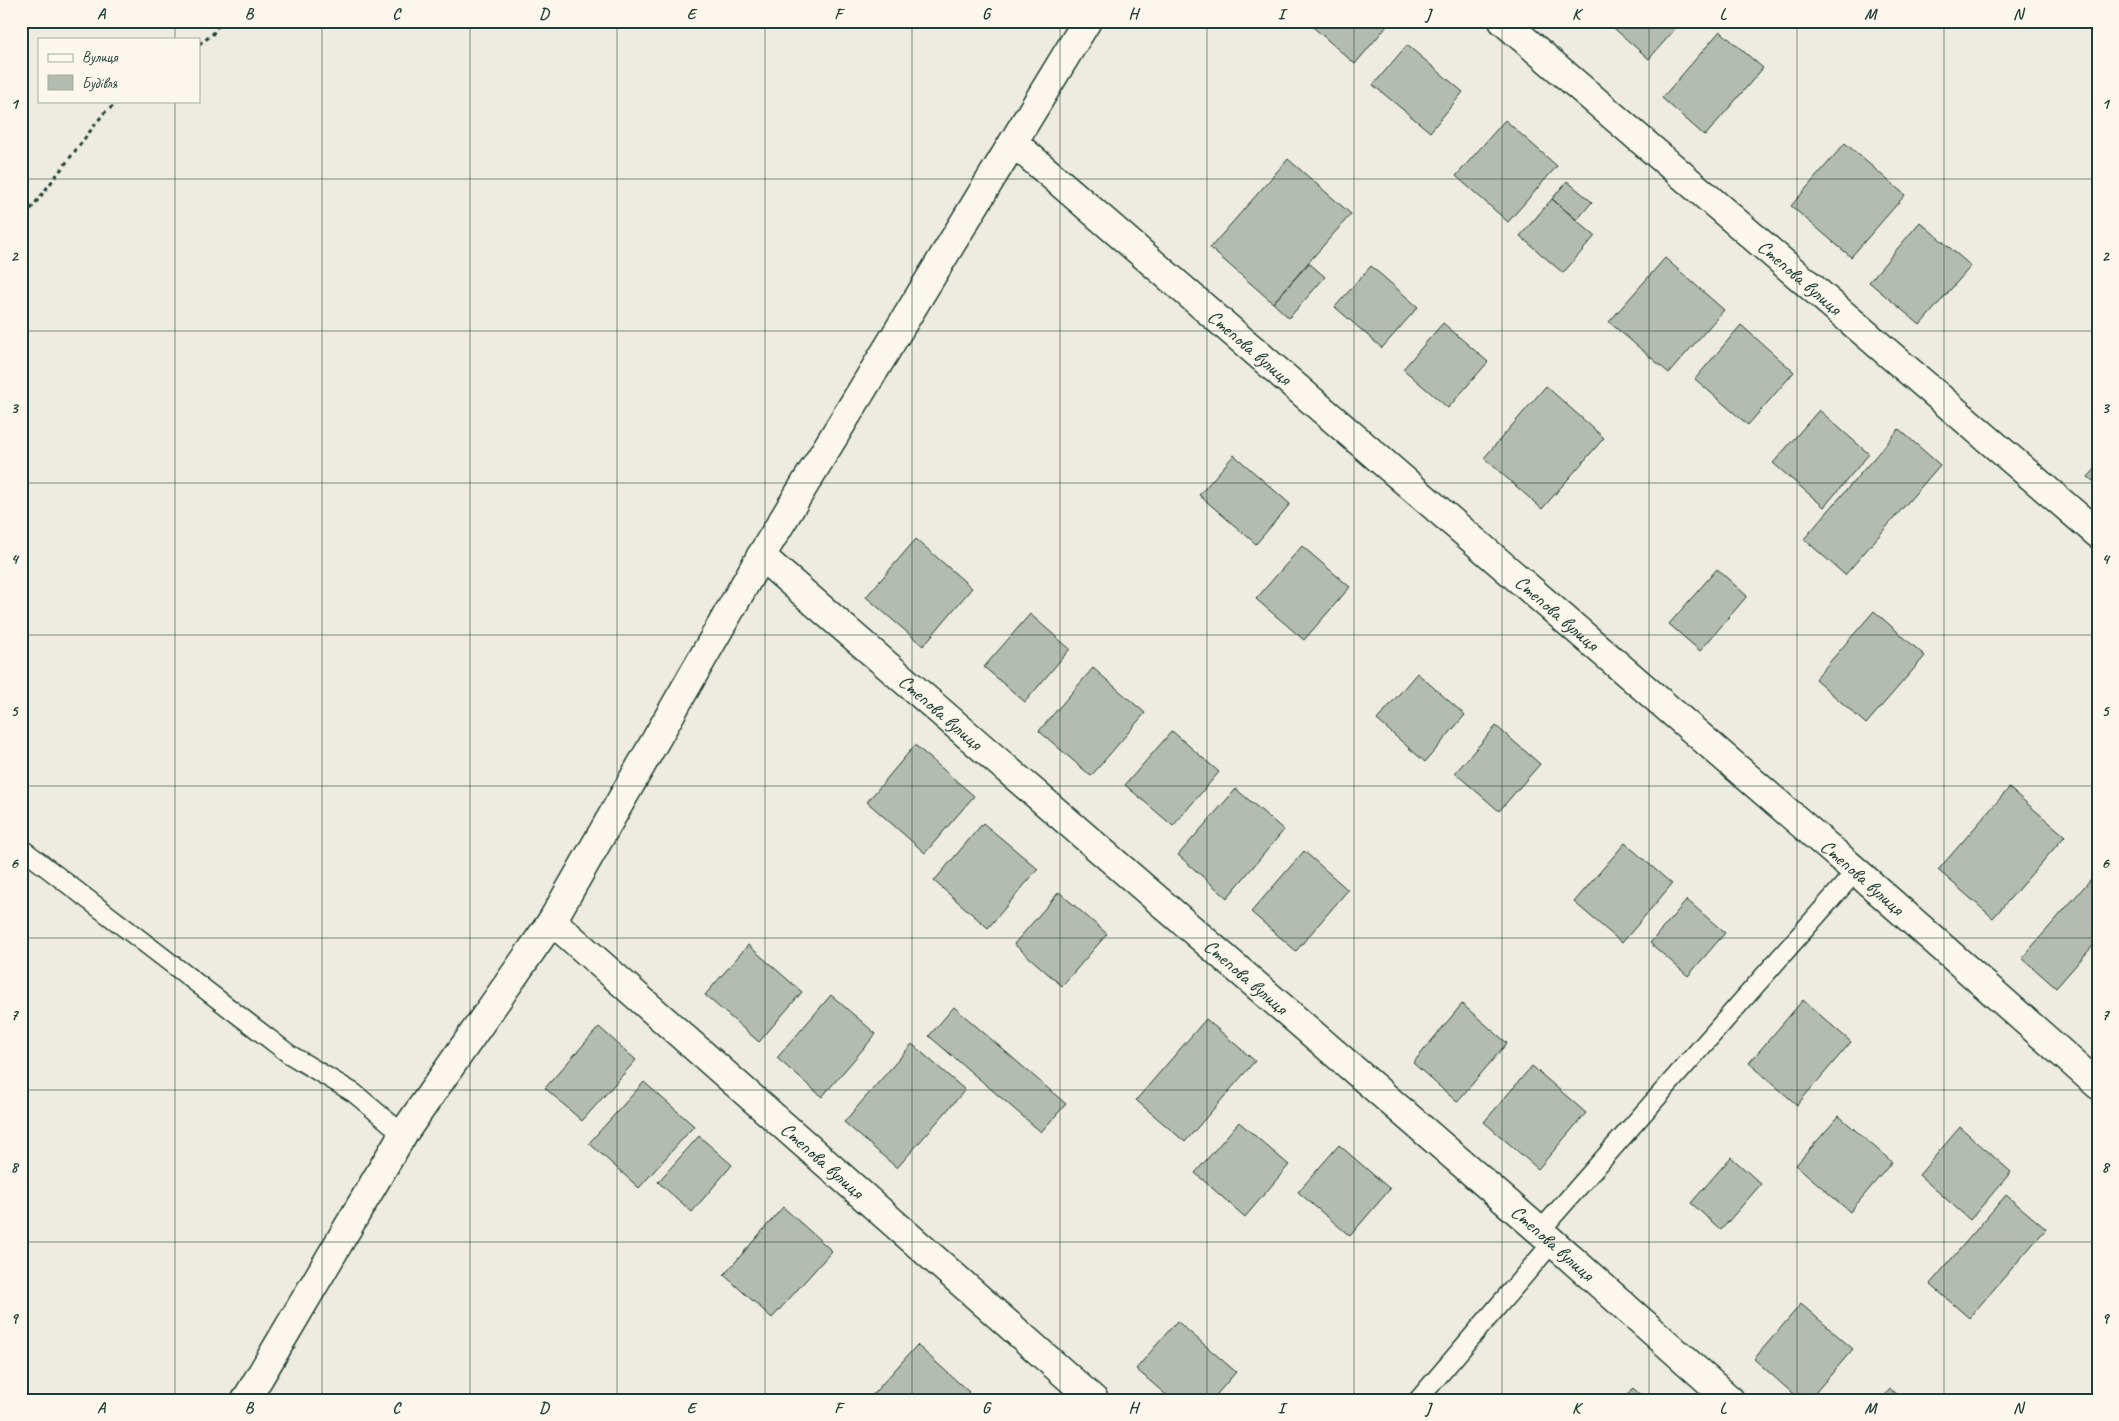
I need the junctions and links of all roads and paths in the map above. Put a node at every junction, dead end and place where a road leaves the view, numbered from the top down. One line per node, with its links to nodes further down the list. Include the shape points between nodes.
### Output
1 (221, 21): 4 (path, via 212,35)
2 (1087, 21): 6 (street)
3 (1503, 21): 8 (street, Степова вулиця)
4 (200, 43)
5 (119, 102): 7 (path, via 104,113)
6 (1014, 143): 9 (street); 11 (street, Степова вулиця)
7 (21, 222)
8 (2098, 534)
9 (761, 556): 12 (street); 15 (street, Степова вулиця)
10 (21, 848): 14 (lane, via 289,1054 354,1093)
11 (1856, 871): 13 (street, Степова вулиця); 15 (lane)
12 (552, 921): 14 (street); 17 (street, Степова вулиця)
13 (2098, 1085)
14 (403, 1134): 16 (street)
15 (1546, 1237): 18 (lane); 19 (street, Степова вулиця)
16 (246, 1400)
17 (1094, 1400)
18 (1418, 1400)
19 (1730, 1400)

